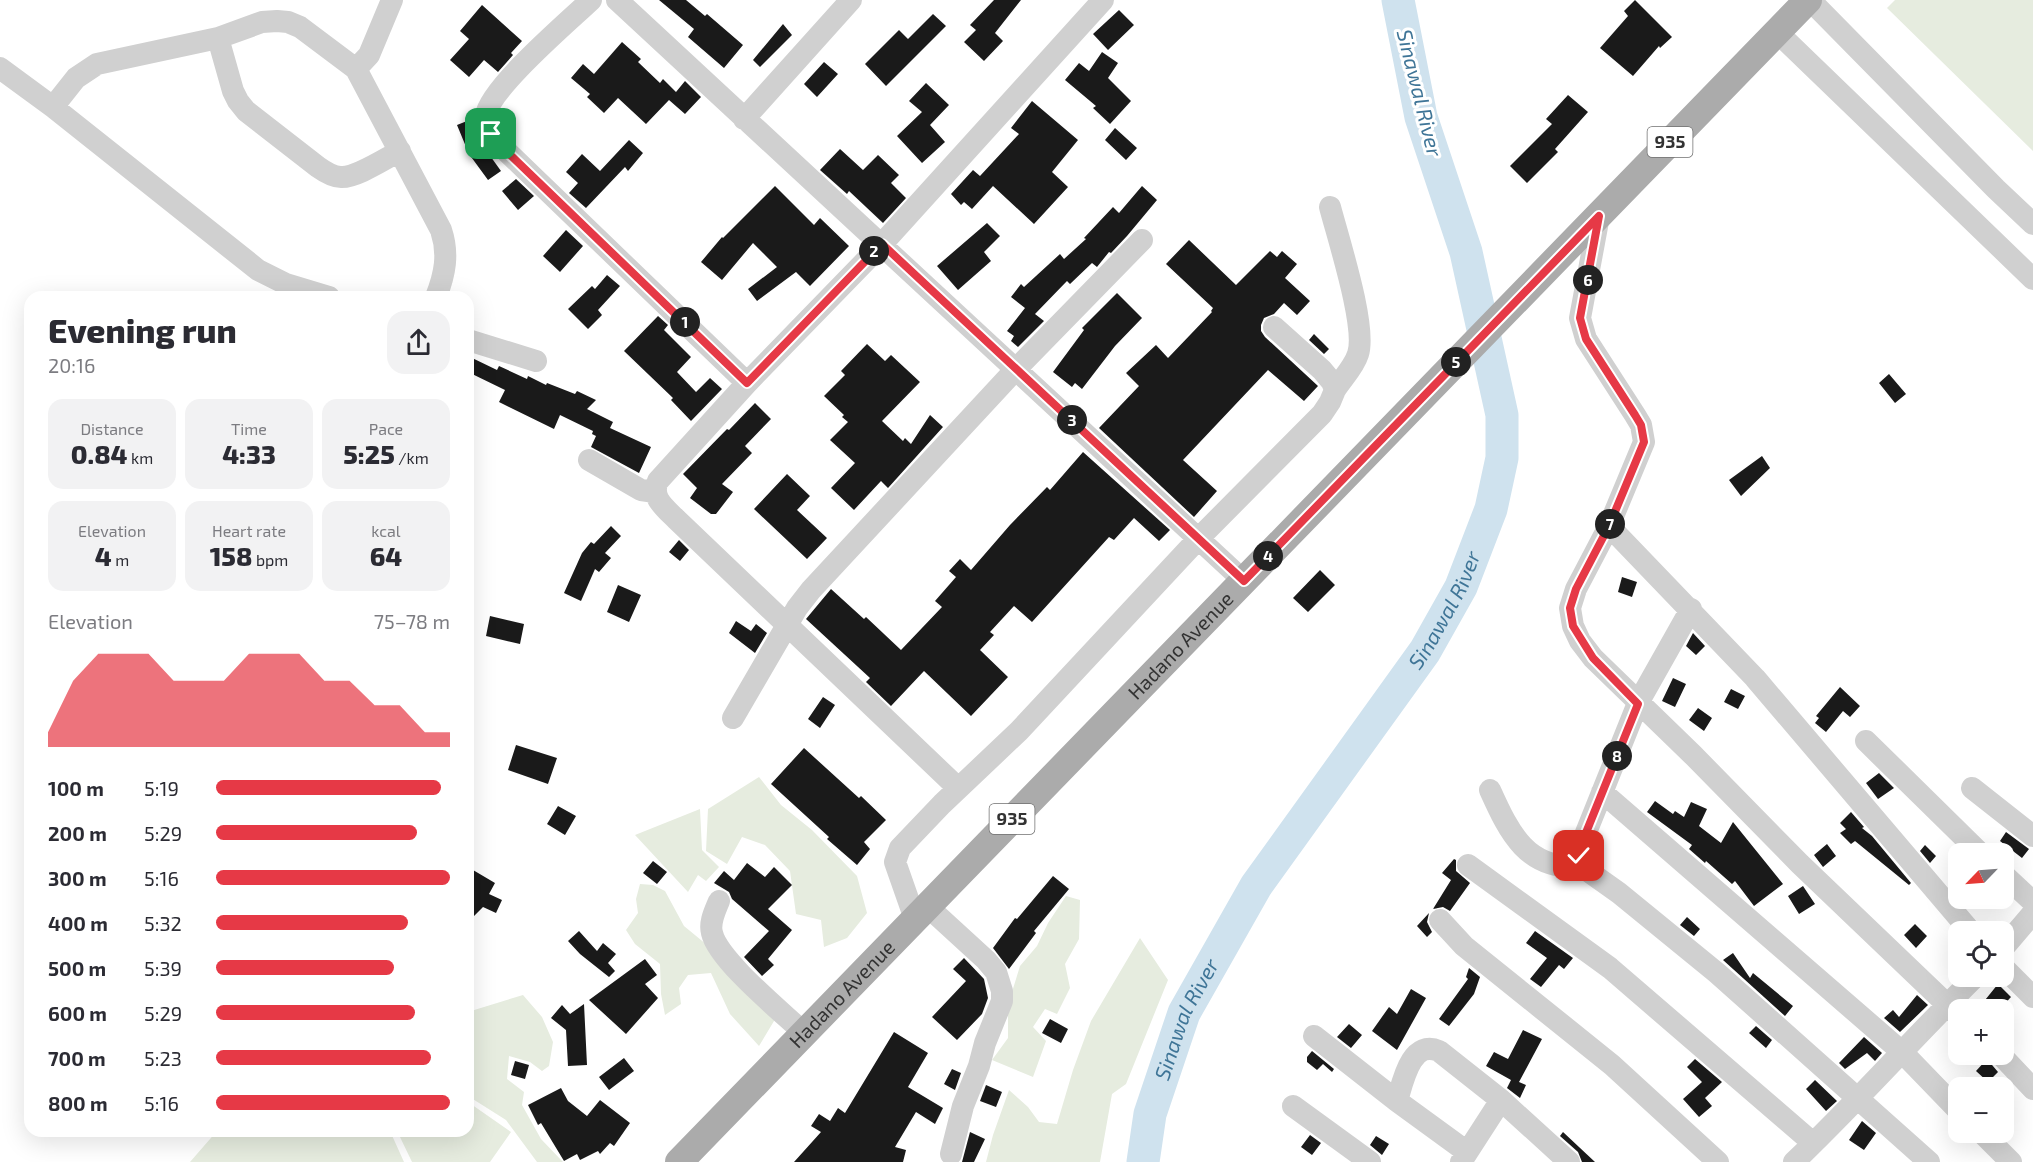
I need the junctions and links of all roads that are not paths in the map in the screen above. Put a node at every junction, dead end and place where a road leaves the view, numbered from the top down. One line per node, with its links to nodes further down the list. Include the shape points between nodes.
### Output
1 (392, 0): 10 (street, via 369,55)
2 (591, 0): 26 (street, via 500,90 485,115 486,125 502,147)
3 (617, 0): 12 (street)
4 (851, 0): 12 (street)
5 (1103, 0): 18 (street)
6 (1809, 0): 7 (main road, Hadano Avenue / 935); 16 (street)
7 (1777, 32): 15 (main road, Hadano Avenue / 935); 19 (street)
8 (218, 38): 10 (street, via 262,22 288,22); 11 (street, via 97,64 76,78); 13 (street, via 237,101 318,168 342,178)
9 (0, 68): 11 (street)
10 (356, 69): 13 (street)
11 (53, 107): 20 (street, via 258,270)
12 (744, 119): 18 (street)
13 (400, 151): 21 (street, via 445,243 446,264)
14 (1330, 207): 27 (street, via 1360,333 1358,356)
15 (1599, 216): 30 (street, via 1581,328 1641,425 1644,442); 32 (main road, Hadano Avenue / 935)
16 (2033, 224)
17 (1142, 240): 25 (street)
18 (882, 244): 25 (street); 26 (street)
19 (2033, 279)
20 (309, 291)
21 (438, 291)
22 (1274, 327): 27 (street, via 1322,370)
23 (474, 342): 24 (street)
24 (536, 361)
25 (1016, 369): 31 (street); 34 (street, via 844,552)
26 (747, 383): 29 (street, via 658,481)
27 (1335, 390): 31 (street, via 1322,414)
28 (589, 460): 29 (street, via 642,490)
29 (654, 492): 34 (street, via 676,519)
30 (1609, 526): 33 (street); 35 (street, via 1570,608 1573,626 1593,658)
31 (1199, 538): 32 (street); 38 (street, via 1019,730)
32 (1244, 581): 49 (main road, Hadano Avenue / 935)
33 (1691, 609): 35 (street); 52 (street, via 1755,678)
34 (787, 625): 36 (street); 38 (street)
35 (1638, 704): 41 (street); 56 (street)
36 (733, 718)
37 (1866, 741): 43 (street)
38 (958, 788): 49 (street, via 895,856 896,867)
39 (1972, 788): 42 (street)
40 (1490, 790): 45 (street, via 1502,818 1521,846 1553,863)
41 (1602, 792): 45 (street, via 1579,850); 60 (street)
42 (2033, 836)
43 (1970, 843)
44 (1468, 865): 68 (street, via 1610,968)
45 (1583, 866): 64 (street, via 1717,974)
46 (2014, 884): 48 (street)
47 (720, 901): 58 (street, via 711,926 716,942 731,962)
48 (2033, 902)
49 (921, 912): 58 (main road, Hadano Avenue / 935); 70 (street, via 986,960 996,972 1002,991)
50 (2033, 913): 53 (street)
51 (1440, 920): 75 (street, via 1464,946 1604,1058)
52 (1962, 921)
53 (2014, 935)
54 (2014, 978): 55 (street)
55 (2033, 996)
56 (1948, 1006)
57 (1948, 1015): 60 (street)
58 (804, 1033): 72 (main road, Hadano Avenue / 935)
59 (1314, 1036): 66 (street)
60 (1902, 1052): 64 (street); 65 (street)
61 (2010, 1065): 62 (street)
62 (2033, 1089)
63 (1501, 1100): 66 (street, via 1432,1048 1419,1051 1413,1058); 71 (street); 74 (street)
64 (1858, 1100): 68 (street); 77 (street)
65 (1948, 1100)
66 (1397, 1101): 71 (street)
67 (1293, 1106): 73 (street)
68 (1814, 1143): 76 (street)
69 (1992, 1143): 78 (street)
70 (951, 1154)
71 (1464, 1157)
72 (679, 1162)
73 (1370, 1162)
74 (1569, 1162)
75 (1718, 1162)
76 (1794, 1162)
77 (1929, 1162)
78 (2011, 1162)

